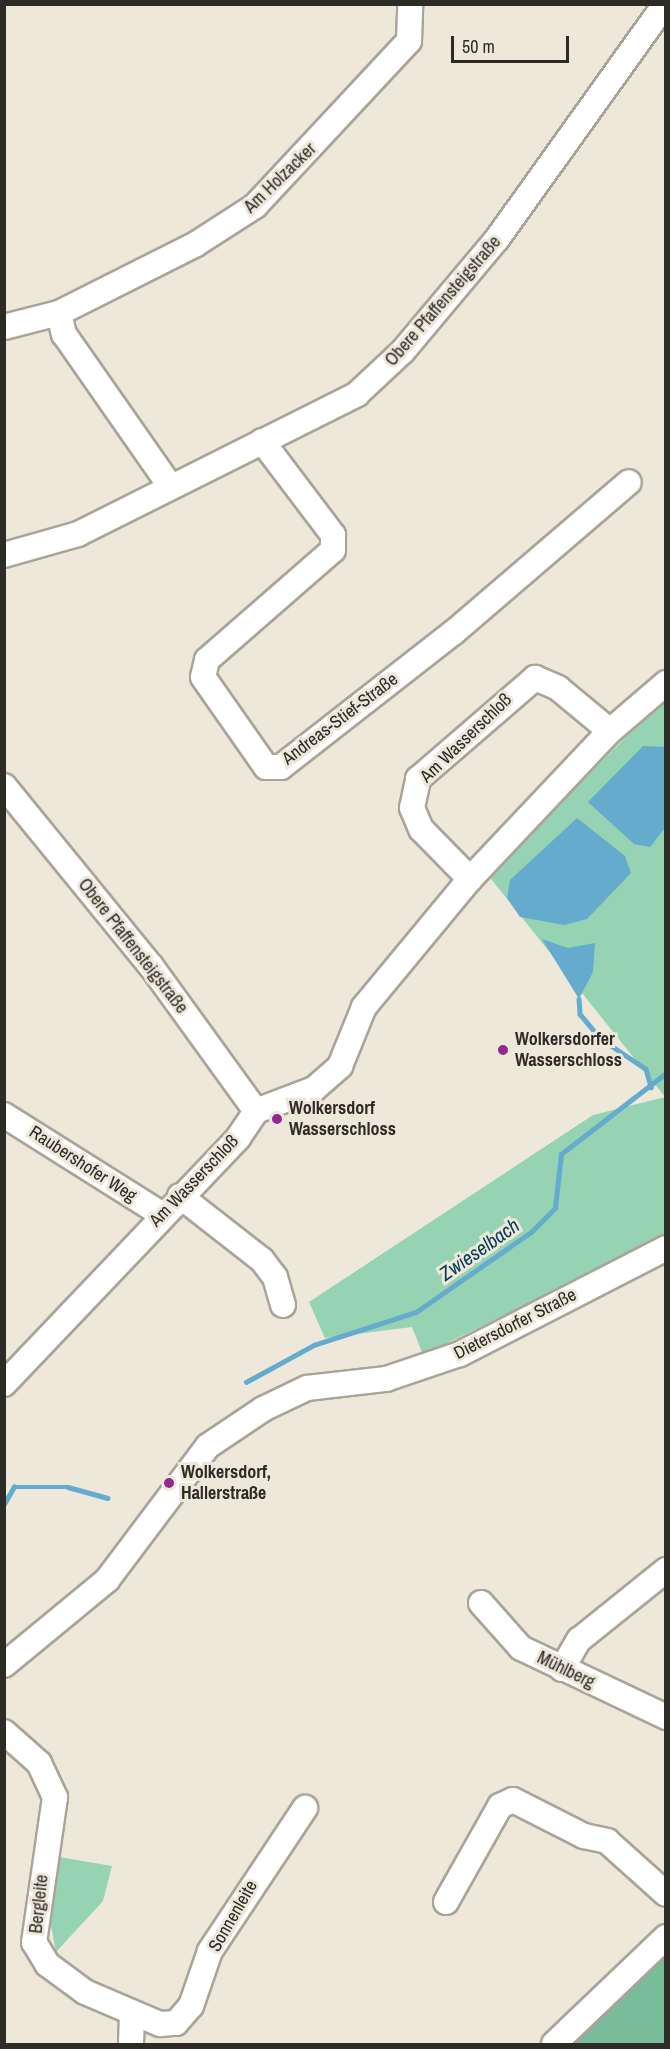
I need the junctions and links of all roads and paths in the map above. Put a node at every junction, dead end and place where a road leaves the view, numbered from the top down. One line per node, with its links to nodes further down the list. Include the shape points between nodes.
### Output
1 (410, 4): 3 (street, Am Holzacker, via 409,40 255,206 196,244)
2 (665, 4): 5 (street, Obere Pfaffensteigstraße, via 514,217 403,351 357,394)
3 (59, 313): 4 (street, Am Holzacker); 7 (street, via 64,334)
4 (4, 327)
5 (262, 441): 6 (street, Andreas-Stief-Straße, via 333,535 333,550 207,660 203,677 266,767 281,767 453,632); 7 (street, Obere Pfaffensteigstraße)
6 (629, 482)
7 (170, 486): 8 (street, Obere Pfaffensteigstraße, via 78,534)
8 (4, 555)
9 (664, 689): 10 (street)
10 (610, 731): 12 (street); 12 (street, Am Wasserschloß, via 558,688 535,678 418,779 412,808 421,828)
11 (4, 786): 13 (street, Obere Pfaffensteigstraße, via 151,966)
12 (470, 879): 13 (street, via 364,1007 340,1066 314,1089)
13 (256, 1110): 15 (street, Am Wasserschloß, via 238,1138)
14 (4, 1115): 16 (street, Raubershofer Weg)
15 (180, 1196): 16 (street, Am Wasserschloß); 18 (street, via 262,1260 275,1277)
16 (161, 1214): 19 (street, Am Wasserschloß)
17 (666, 1248): 22 (street, Dietersdorfer Straße, via 460,1354 386,1379 307,1388 263,1409 208,1446 107,1580)
18 (283, 1305)
19 (4, 1384)
20 (666, 1570): 23 (street, via 579,1641)
21 (482, 1603): 23 (street, Mühlberg, via 521,1648)
22 (4, 1665)
23 (562, 1669): 24 (street, Mühlberg)
24 (666, 1717)
25 (4, 1732): 30 (street, Bergleite, via 39,1763 55,1797 35,1911 34,1942 47,1964 85,1992)
26 (305, 1808): 30 (street, Sonnenleite, via 210,1951 191,2006 176,2023)
27 (666, 1893): 28 (street, via 607,1841 584,1836 513,1800 500,1806)
28 (446, 1902)
29 (666, 1937): 32 (street)
30 (132, 2016): 31 (street)
31 (131, 2044)
32 (554, 2044)

